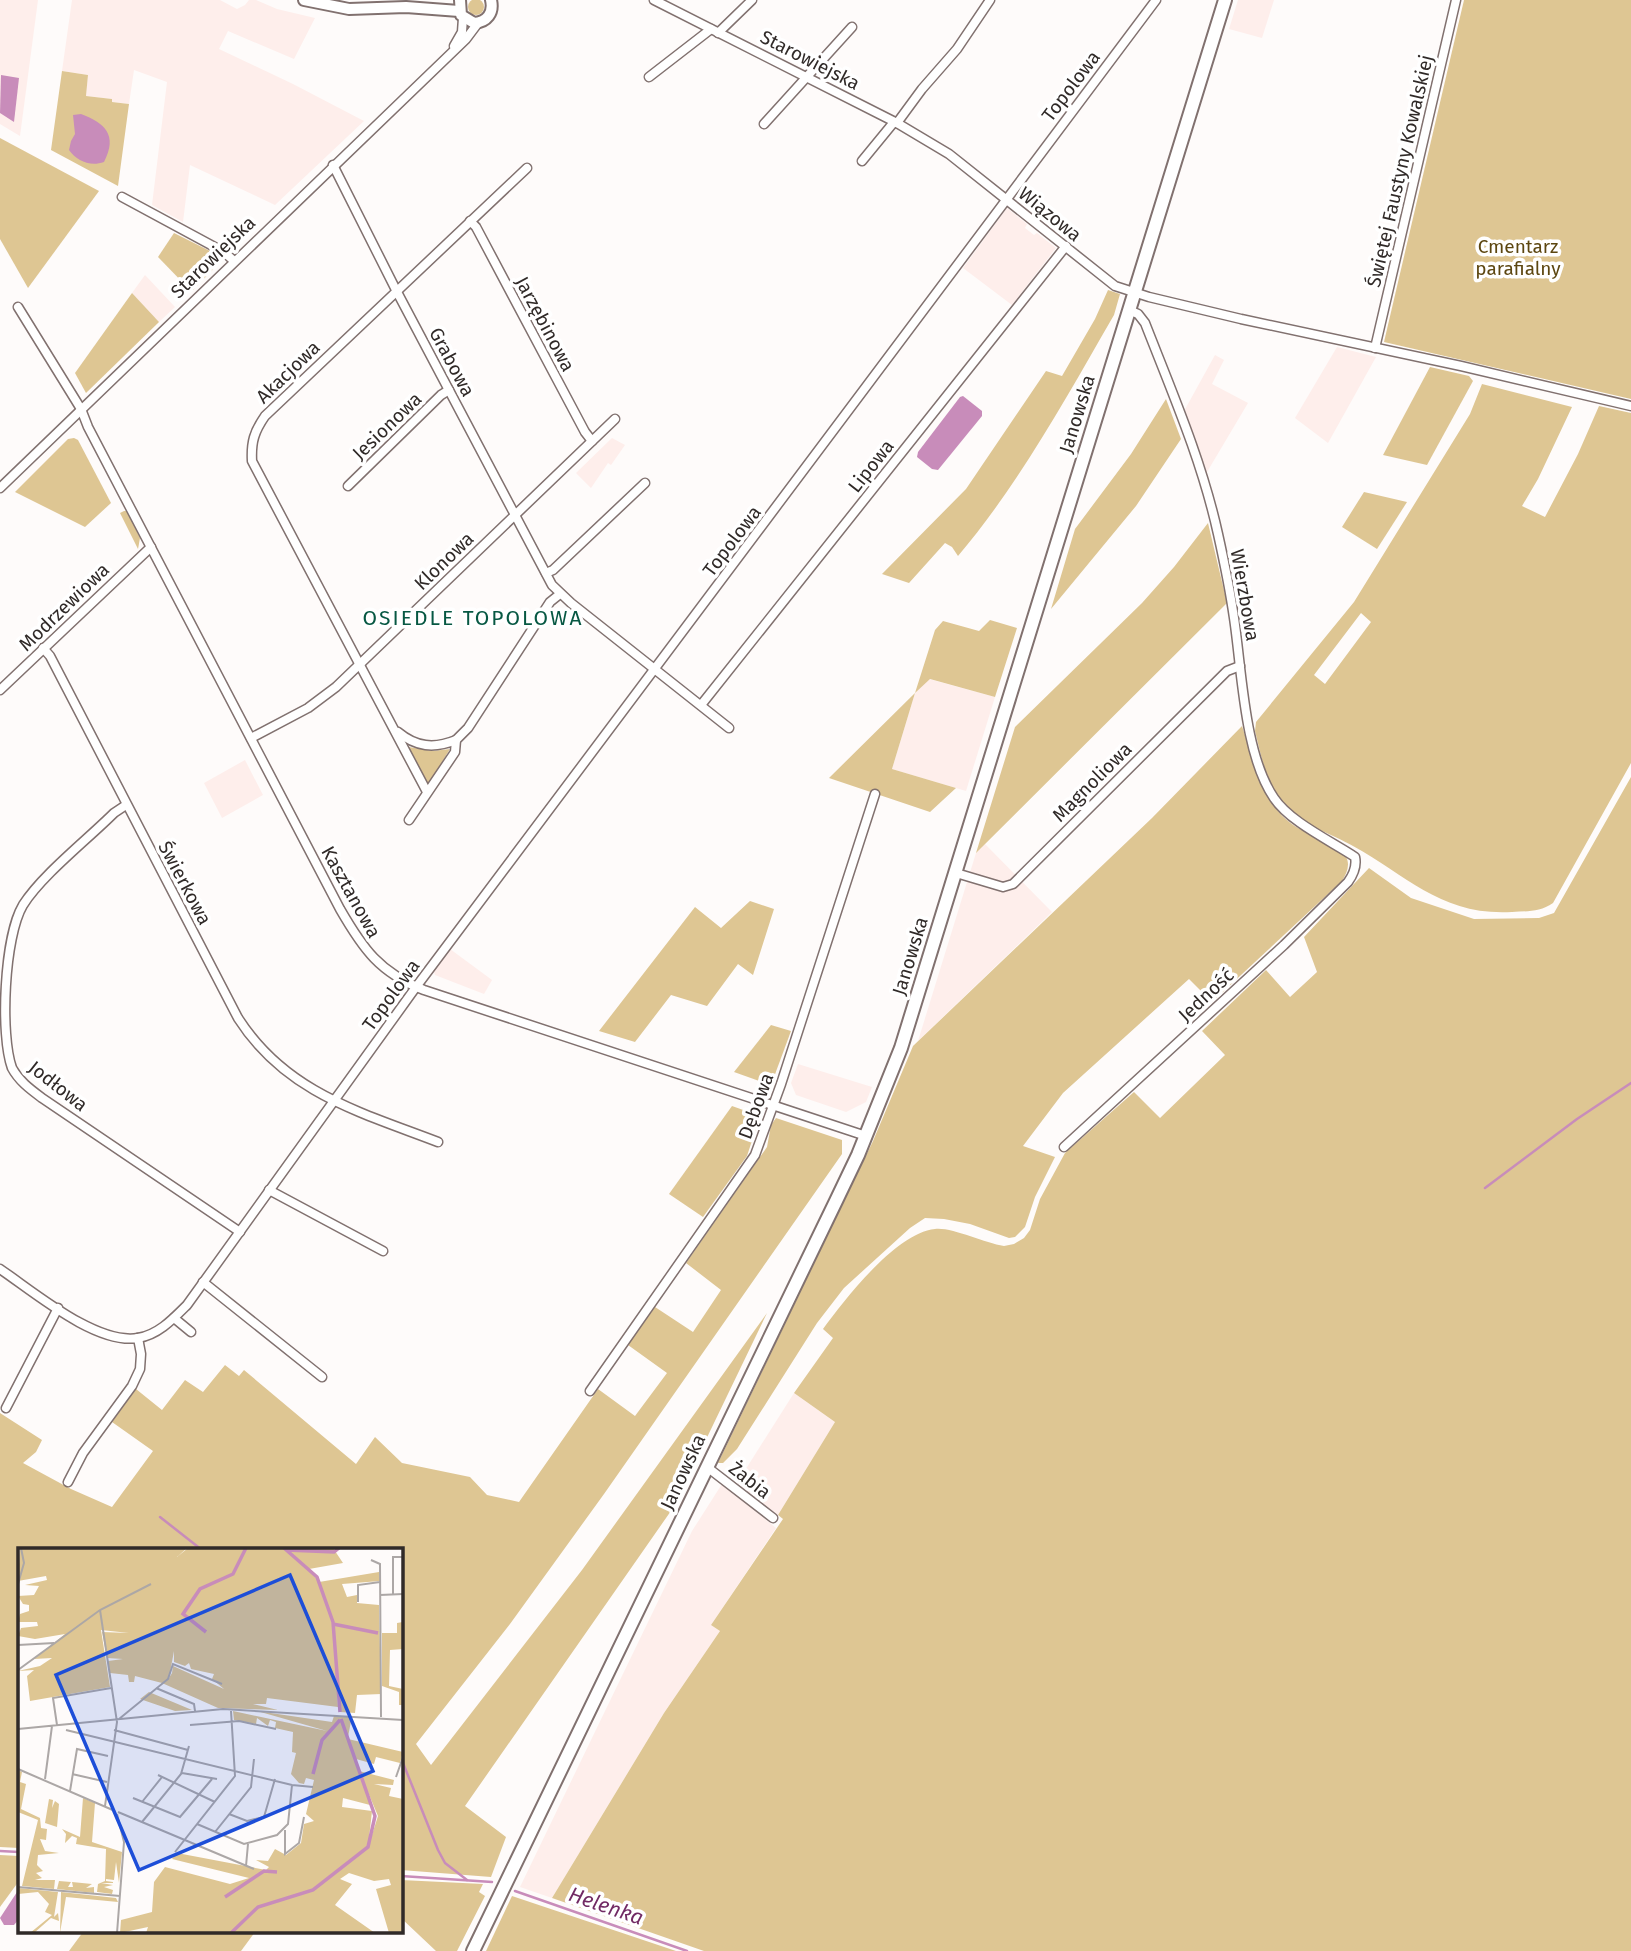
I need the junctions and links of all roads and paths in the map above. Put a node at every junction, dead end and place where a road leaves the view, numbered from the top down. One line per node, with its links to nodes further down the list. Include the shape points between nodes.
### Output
1 (304, 0): 10 (street, via 349,9)
2 (438, 0): 10 (street)
3 (653, 0): 14 (street, Starowiejska)
4 (752, 0): 14 (street)
5 (990, 0): 18 (street, via 957,49)
6 (1156, 0): 25 (street, Topolowa)
7 (1225, 0): 30 (main road, Janowska)
8 (1456, 0): 33 (street, Świętej Faustyny Kowalskiej)
9 (494, 2): 12 (street, via 488,17)
10 (406, 7): 11 (street)
11 (461, 10): 12 (street, via 470,22); 15 (street, Starowiejska, via 462,32)
12 (478, 23): 15 (street, Starowiejska)
13 (852, 27): 17 (street)
14 (715, 31): 16 (street); 17 (street, Starowiejska)
15 (451, 52): 22 (street, Starowiejska)
16 (649, 77)
17 (806, 78): 18 (street, Starowiejska); 19 (street)
18 (896, 123): 20 (street, Starowiejska); 21 (street)
19 (764, 124)
20 (949, 154): 25 (street, Wiązowa)
21 (862, 161)
22 (333, 165): 28 (street, Starowiejska); 29 (street, Grabowa)
23 (527, 168): 26 (street, Akacjowa)
24 (122, 197): 28 (street, via 224,251)
25 (1006, 198): 27 (street, Wiązowa); 49 (street, Topolowa)
26 (470, 221): 29 (street, Akacjowa); 38 (street, Jarzębinowa)
27 (1066, 246): 30 (street, Wiązowa, via 1115,286); 51 (street, Lipowa)
28 (234, 261): 36 (street, Starowiejska)
29 (396, 290): 34 (street, Grabowa); 47 (street, Akacjowa, via 265,416 251,444 252,461)
30 (1135, 292): 32 (main road, Janowska); 33 (street)
31 (18, 307): 36 (street, Kasztanowa)
32 (1129, 310): 48 (street, Wierzbowa, via 1145,323 1199,467 1218,533); 61 (main road, Janowska)
33 (1375, 348): 35 (street)
34 (449, 390): 40 (street, Jesionowa); 42 (street, Grabowa)
35 (1631, 406)
36 (81, 409): 41 (street, Starowiejska); 43 (street, Kasztanowa)
37 (615, 419): 38 (street, Klonowa)
38 (592, 441): 42 (street, Klonowa)
39 (645, 483): 44 (street)
40 (348, 486)
41 (0, 488)
42 (515, 515): 44 (street, Grabowa); 47 (street, Klonowa)
43 (150, 547): 46 (street, Modrzewiowa); 54 (street, Kasztanowa)
44 (546, 573): 45 (street, Grabowa)
45 (560, 594): 49 (street, Grabowa); 55 (street)
46 (43, 648): 50 (street, Modrzewiowa); 58 (street, Świerkowa)
47 (359, 664): 52 (street, Akacjowa); 54 (street, Klonowa, via 308,708)
48 (1240, 666): 60 (street, Wierzbowa, via 1249,726 1272,796 1293,818); 61 (street, Magnoliowa, via 1227,671 1013,884 1003,887)
49 (654, 668): 51 (street, Grabowa); 62 (street, Topolowa)
50 (0, 690)
51 (701, 705): 53 (street, Grabowa)
52 (393, 728): 55 (street, via 409,741 427,746); 56 (street, Akacjowa)
53 (729, 728)
54 (251, 738): 62 (street, Kasztanowa, via 357,938 384,968)
55 (456, 740): 56 (street, via 455,752)
56 (427, 792): 59 (street)
57 (875, 794): 64 (street, Dębowa)
58 (126, 805): 63 (street, Świerkowa, via 249,1036 294,1079); 69 (street, Jodłowa, via 36,888 23,906 8,948 3,1044 10,1066 35,1092)
59 (409, 820)
60 (1355, 857): 67 (street, Jedność, via 1352,876 1339,891)
61 (956, 873): 65 (main road, Janowska, via 901,1048)
62 (416, 986): 63 (street, Topolowa); 64 (street, Kasztanowa)
63 (334, 1102): 66 (street); 68 (street, Topolowa)
64 (772, 1104): 65 (street, Kasztanowa); 78 (street, Dębowa, via 755,1155)
65 (866, 1136): 80 (main road, Janowska)
66 (438, 1142)
67 (1064, 1147)
68 (269, 1190): 69 (street, Topolowa); 70 (street)
69 (240, 1232): 72 (street, Topolowa)
70 (383, 1251)
71 (0, 1269): 73 (street)
72 (203, 1282): 74 (street, Topolowa); 77 (street)
73 (58, 1308): 76 (street, via 108,1336); 79 (street)
74 (174, 1318): 75 (street); 76 (street, Topolowa)
75 (191, 1332)
76 (138, 1338): 81 (street, via 140,1369 132,1386 83,1453)
77 (322, 1377)
78 (590, 1391)
79 (6, 1408)
80 (707, 1467): 82 (street, Żabia); 83 (main road, Janowska)
81 (68, 1482)
82 (773, 1518)
83 (473, 1951)

